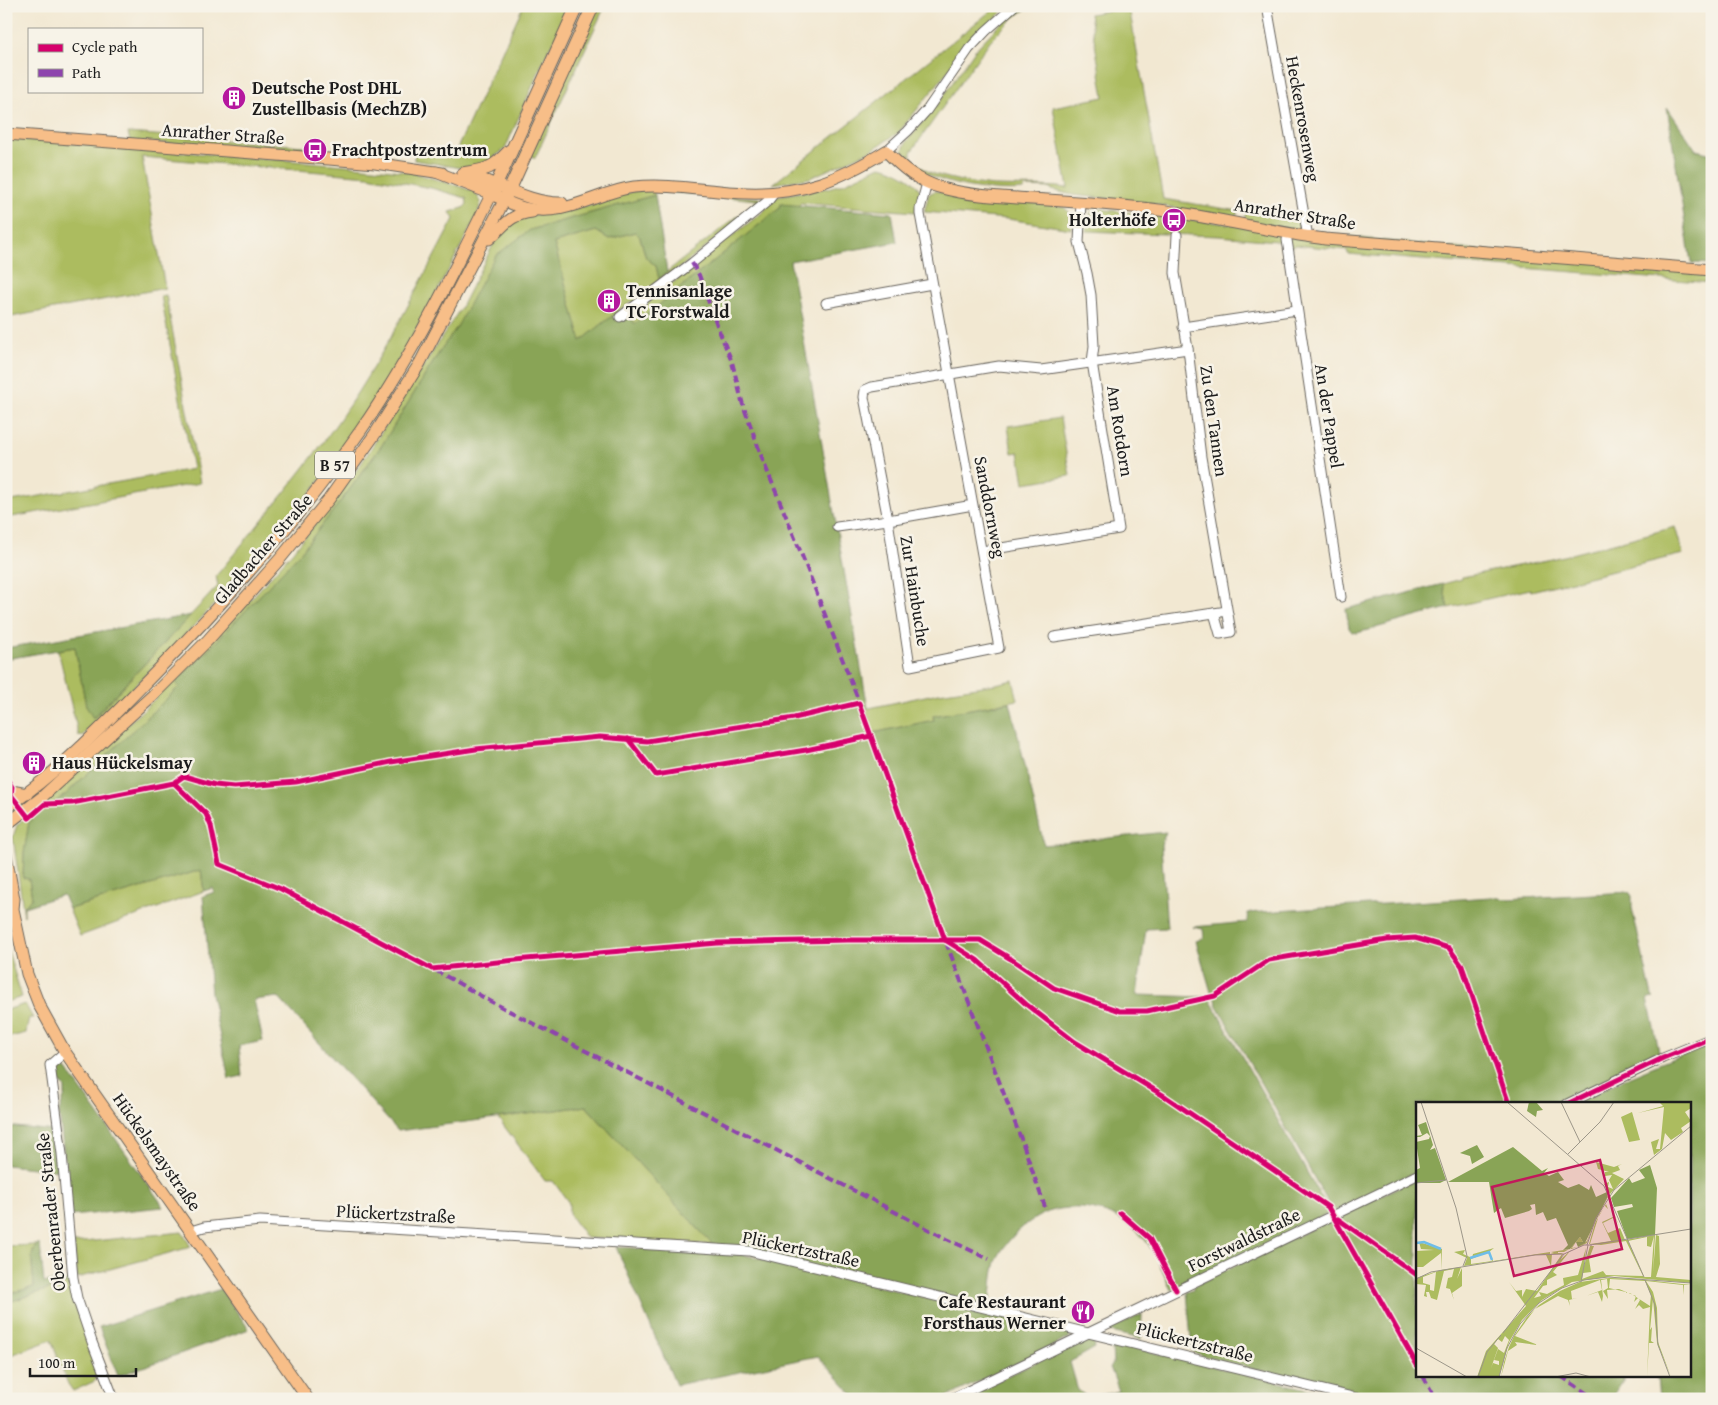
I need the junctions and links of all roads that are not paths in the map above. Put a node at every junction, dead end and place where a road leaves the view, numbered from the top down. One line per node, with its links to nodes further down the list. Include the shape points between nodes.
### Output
1 (577, 6): 6 (highway)
2 (593, 6): 13 (highway)
3 (1014, 6): 7 (street, via 969,49 927,110)
4 (1267, 6): 18 (street, Heckenrosenweg)
5 (6, 134): 8 (main road, Anrather Straße, via 348,160)
6 (515, 143): 9 (highway, via 494,165); 11 (highway)
7 (886, 151): 10 (main road, Anrather Straße, via 906,171); 12 (main road, via 827,182)
8 (436, 172): 9 (main road, Anrather Straße); 11 (main road, Anrather Straße)
9 (465, 173): 11 (main road, Anrather Straße)
10 (927, 183): 15 (main road, Anrather Straße, via 971,193); 22 (street, Sanddornweg, via 920,208)
11 (494, 190): 13 (main road, Anrather Straße); 40 (main road, Gladbacher Straße / B 57, via 396,374 318,490 197,631)
12 (775, 192): 14 (main road, Anrather Straße, via 747,193 653,185 609,193); 25 (street, via 692,263)
13 (507, 196): 14 (main road, Anrather Straße, via 558,203); 16 (main road, Anrather Straße, via 524,208); 20 (main road, Gladbacher Straße / B 57)
14 (591, 200): 16 (main road, Anrather Straße)
15 (1081, 202): 18 (main road, Anrather Straße, via 1180,213); 28 (street, Am Rotdorn, via 1078,242 1090,296)
16 (549, 210): 20 (main road, via 521,213 505,222)
17 (1177, 235): 26 (street, Zu den Tannen, via 1175,273)
18 (1308, 237): 21 (main road, Anrather Straße)
19 (1286, 240): 24 (street, An der Pappel)
20 (482, 245): 42 (main road, Gladbacher Straße / B 57, via 420,362 375,434 280,560 153,695 42,797)
21 (1712, 270)
22 (932, 284): 23 (street); 29 (street, Sanddornweg)
23 (826, 302)
24 (1297, 310): 26 (street); 34 (street, An der Pappel)
25 (620, 317)
26 (1183, 327): 27 (street, Zu den Tannen)
27 (1188, 349): 28 (street); 35 (street, Zu den Tannen, via 1201,457)
28 (1092, 362): 29 (street, via 1044,370 999,366); 33 (street, Am Rotdorn, via 1119,529)
29 (948, 374): 30 (street, Sanddornweg); 31 (street, Zur Hainbuche, via 865,390)
30 (973, 505): 31 (street, Zur Hainbuche); 33 (street, Sanddornweg)
31 (888, 520): 32 (street, Zur Hainbuche); 38 (street, Zur Hainbuche)
32 (837, 528)
33 (982, 551): 38 (street, Sanddornweg, via 999,648)
34 (1341, 597)
35 (1227, 611): 36 (street); 36 (street, Zu den Tannen, via 1231,632 1220,634)
36 (1214, 613): 37 (street)
37 (1054, 637)
38 (910, 666)
39 (6, 790): 40 (main road)
40 (27, 794): 41 (main road, Gladbacher Straße / B 57)
41 (6, 808)
42 (6, 825)
43 (6, 855): 45 (main road, Hückelsmaystraße)
44 (6, 891): 45 (main road, Hückelsmaystraße)
45 (13, 909): 47 (main road, Hückelsmaystraße, via 26,974)
46 (1712, 1038): 48 (street)
47 (64, 1052): 50 (main road, Hückelsmaystraße); 52 (street, Oberbenrader Straße, via 50,1065 73,1278 77,1298)
48 (1571, 1102)
49 (1416, 1175): 51 (street, Forstwaldstraße)
50 (191, 1231): 51 (street, Plückertzstraße, via 260,1221 750,1251); 53 (main road, Hückelsmaystraße)
51 (1087, 1334): 54 (street, Forstwaldstraße); 55 (street, Plückertzstraße)
52 (114, 1399)
53 (308, 1399)
54 (951, 1399)
55 (1361, 1399)

